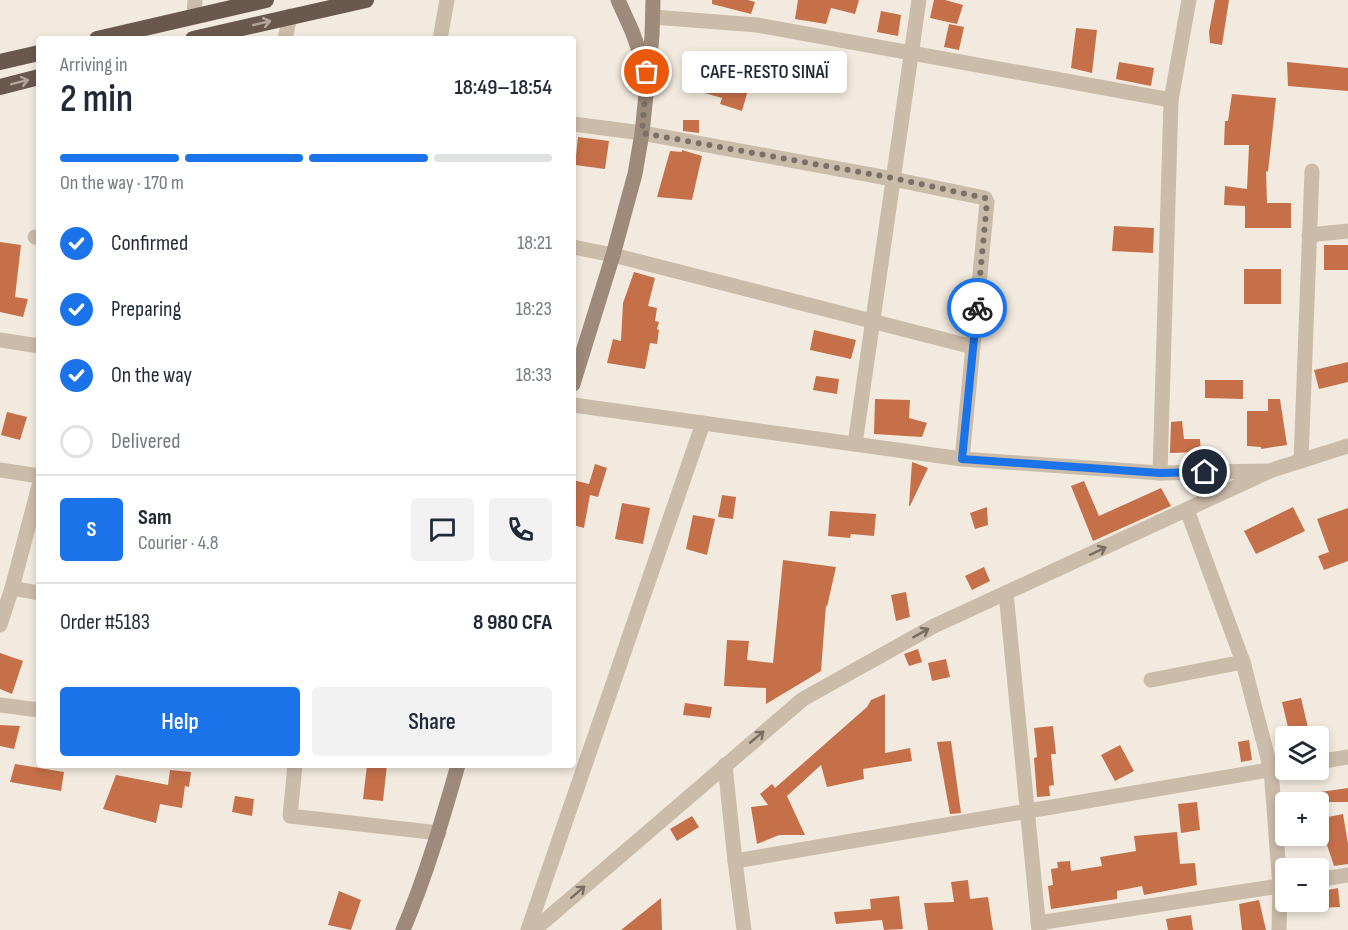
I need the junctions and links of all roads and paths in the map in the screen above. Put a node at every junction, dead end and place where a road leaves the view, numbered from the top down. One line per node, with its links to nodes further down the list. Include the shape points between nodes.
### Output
1 (266, 0): 8 (highway)
2 (366, 0): 9 (highway)
3 (447, 0): 14 (street)
4 (618, 0): 18 (main road)
5 (653, 0): 10 (main road)
6 (919, 0): 15 (street)
7 (1189, 0): 21 (street)
8 (194, 8): 11 (highway)
9 (290, 16): 12 (highway, one-way to 9); 13 (street)
10 (653, 17): 15 (street, via 757,25); 18 (main road)
11 (106, 36)
12 (206, 36)
13 (286, 36)
14 (441, 36)
15 (911, 53): 21 (street); 25 (street)
16 (36, 54): 17 (highway)
17 (0, 62)
18 (647, 72): 23 (main road)
19 (36, 78): 20 (highway, one-way to 19)
20 (0, 87)
21 (1171, 100): 43 (street)
22 (576, 124): 23 (street)
23 (642, 133): 25 (street); 29 (main road)
24 (1312, 171): 27 (street)
25 (893, 178): 30 (street); 33 (street, via 980,196 987,202)
26 (1348, 231): 27 (street)
27 (1309, 235): 40 (street)
28 (576, 248): 29 (street)
29 (613, 255): 30 (street); 34 (main road)
30 (872, 322): 33 (street); 37 (street)
31 (0, 340): 32 (street)
32 (36, 346)
33 (973, 347): 39 (street)
34 (576, 374)
35 (576, 405): 36 (street)
36 (703, 423): 37 (street); 73 (street)
37 (855, 444): 39 (street)
38 (1348, 446): 40 (street)
39 (962, 459): 43 (street)
40 (1301, 461): 41 (street)
41 (1272, 470): 43 (street); 46 (street)
42 (0, 471): 44 (street)
43 (1160, 473)
44 (36, 476)
45 (36, 497): 47 (street)
46 (1186, 510): 49 (street, one-way to 46); 51 (street)
47 (12, 588): 48 (street); 50 (street)
48 (36, 592)
49 (1006, 593): 58 (street, one-way to 49, via 803,699 934,626); 63 (street)
50 (0, 625)
51 (1243, 662): 52 (street); 56 (street)
52 (1151, 680)
53 (0, 705): 54 (street)
54 (36, 710)
55 (1348, 757): 57 (street)
56 (1275, 760)
57 (1329, 760)
58 (725, 765): 66 (street); 74 (street, one-way to 58)
59 (295, 768): 64 (street, via 290,816)
60 (457, 768): 64 (main road)
61 (1275, 770): 63 (street)
62 (1278, 780): 65 (street)
63 (1028, 811): 66 (street); 71 (street)
64 (439, 833): 72 (main road)
65 (1282, 858)
66 (735, 861): 75 (street)
67 (1348, 875): 68 (street)
68 (1329, 878)
69 (1275, 886): 71 (street)
70 (1281, 912): 76 (street)
71 (1038, 927)
72 (403, 930)
73 (528, 930)
74 (534, 930)
75 (744, 930)
76 (1279, 930)

